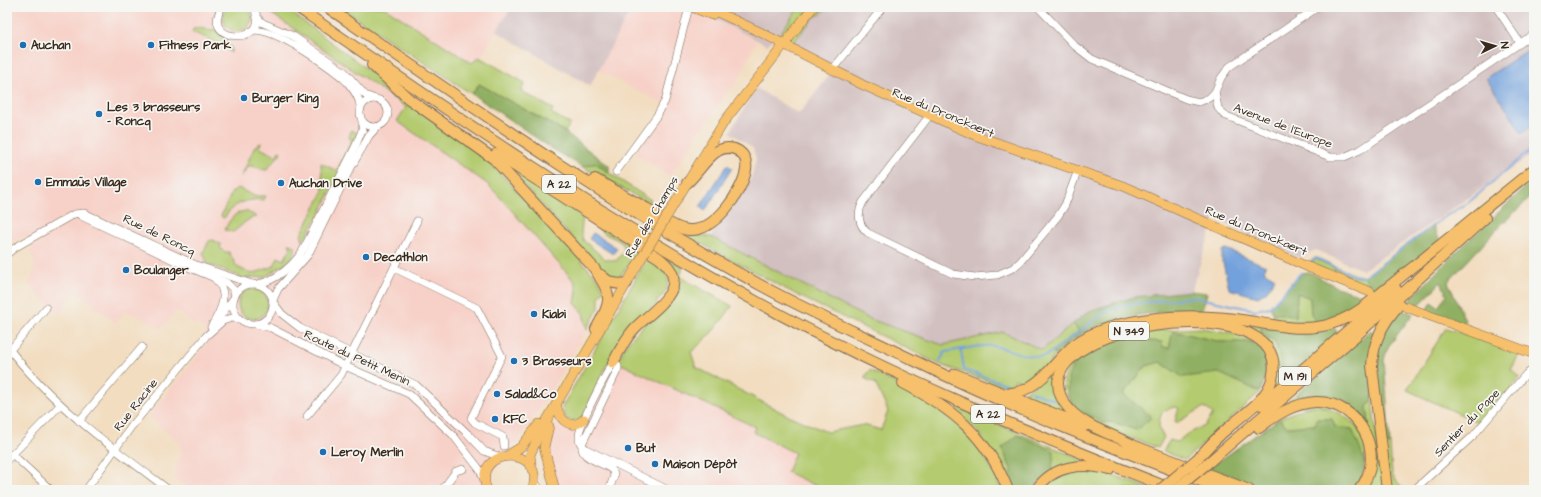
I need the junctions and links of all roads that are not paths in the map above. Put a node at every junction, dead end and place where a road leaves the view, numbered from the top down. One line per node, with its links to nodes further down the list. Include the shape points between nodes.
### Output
1 (222, 7): 15 (street, via 218,21 226,34 239,37)
2 (253, 7): 14 (street)
3 (297, 7): 16 (highway, A 22)
4 (327, 7): 26 (highway, A 22)
5 (689, 7): 30 (street, via 665,101)
6 (692, 7): 19 (main road, Rue du Dronckaert)
7 (706, 7): 19 (main road, Rue du Dronckaert)
8 (806, 7): 19 (main road)
9 (813, 7): 19 (main road)
10 (883, 7): 20 (street)
11 (1038, 7): 21 (street, via 1075,46 1101,64 1195,102 1206,100)
12 (1318, 7): 21 (street, via 1230,67 1221,78)
13 (1496, 7): 18 (street)
14 (256, 16): 15 (street); 22 (street, via 262,23 293,36 345,72 366,95)
15 (252, 31): 23 (street, via 259,30 284,38 340,77 358,97)
16 (336, 34): 28 (highway, via 401,92); 55 (highway, A 22, via 596,208 722,283)
17 (1534, 34): 18 (street, Avenue de l'Europe)
18 (1520, 43): 21 (street, Avenue de l'Europe, via 1360,150 1344,157 1324,155 1224,115 1218,108)
19 (780, 45): 20 (main road, Rue du Dronckaert); 24 (main road, Rue du Dronckaert, via 852,86); 33 (main road, Rue des Champs, via 744,87)
20 (832, 70): 24 (main road, Rue du Dronckaert)
21 (1215, 92)
22 (375, 99): 23 (street, via 366,101); 27 (street, via 384,103 388,112 386,121)
23 (360, 109): 25 (street)
24 (928, 117): 31 (main road, Rue du Dronckaert); 31 (street, via 863,202 859,216 862,227 868,233 947,272 987,277 1017,265 1061,212)
25 (362, 121): 27 (street, via 368,126); 43 (street, via 362,130 354,149 303,250 295,262 283,272)
26 (501, 126): 33 (highway, via 531,140 570,165 687,230 707,227 724,210 742,181 746,169 745,160 734,148 721,149); 60 (highway, A 22, via 641,216 726,266 828,320)
27 (377, 127): 46 (street, via 348,173 308,255 278,289)
28 (454, 130): 40 (highway, via 499,164); 61 (highway, via 485,147 659,258 669,267 674,280 671,292 630,334)
29 (1534, 169): 37 (highway, M 191)
30 (616, 172)
31 (1077, 173): 44 (main road, Rue du Dronckaert, via 1123,186)
32 (1534, 174): 36 (highway, M 191)
33 (687, 183): 42 (main road, Rue des Champs, bridge)
34 (417, 221): 39 (street)
35 (60, 223): 38 (street, Rue de Roncq); 41 (street, Rue de Roncq, via 78,216 86,217); 43 (street, Rue de Roncq, via 76,213 88,214 200,266)
36 (1468, 233): 78 (highway, M 191, via 1358,334); 103 (highway, via 1394,311 1376,340 1372,357 1372,376)
37 (1436, 250): 65 (highway, via 1365,306 1340,322 1307,328 1209,317 1171,317 1137,321 1087,336 1073,346 1034,385); 77 (highway, M 191, via 1374,308)
38 (7, 254)
39 (394, 268): 58 (street); 72 (street, via 477,308 502,356 471,418 475,423 503,437)
40 (594, 268): 42 (highway, via 608,281); 53 (highway, via 608,296 606,311)
41 (214, 278): 45 (street, Rue de Roncq, via 230,285); 52 (street, via 221,286 224,297)
42 (627, 283): 49 (main road, Rue des Champs)
43 (255, 284): 45 (street, via 243,286); 46 (street, via 267,290)
44 (1368, 293)
45 (234, 297): 50 (street, via 233,308); 52 (street, Rue Racine)
46 (273, 301): 51 (street, via 270,316 264,322); 58 (street, Route du Petit Menin, via 282,314 300,328)
47 (1406, 307): 59 (main road)
48 (46, 308): 57 (street)
49 (606, 318): 53 (main road, Rue des Champs); 64 (main road, Rue des Champs)
50 (239, 319): 51 (street, via 248,324); 54 (street, Rue Racine, via 222,321)
51 (256, 324): 62 (street, Route du Petit Menin, via 271,328)
52 (211, 327): 54 (street, Rue Racine)
53 (596, 329): 75 (main road, Rue des Champs, via 533,433 521,447)
54 (206, 336): 74 (street, Rue Racine)
55 (830, 340): 84 (highway, A 22, via 978,409); 96 (highway, via 856,358 955,414 985,447 998,467)
56 (142, 347): 70 (street)
57 (9, 348): 66 (street, via 33,378)
58 (352, 353): 62 (street); 75 (street, Route du Petit Menin, via 416,385 484,451)
59 (1534, 354)
60 (913, 360): 65 (highway); 85 (highway, A 22, via 1034,415)
61 (613, 363): 69 (street); 73 (street, via 618,369)
62 (345, 366): 68 (street); 82 (street, Route du Petit Menin, via 412,396 454,435 480,470)
63 (1534, 370): 104 (street, Sentier du Pape, via 1526,374 1473,436)
64 (564, 390): 67 (main road); 80 (main road, Rue des Champs, via 531,452)
65 (1008, 394): 71 (highway)
66 (60, 405): 70 (street); 76 (street)
67 (558, 407): 69 (main road, via 560,417 566,423 574,424); 94 (main road, via 547,431 544,447)
68 (307, 416)
69 (584, 419): 73 (street, via 578,435)
70 (79, 421): 74 (street)
71 (1133, 445): 77 (highway, N 349, via 1084,422 1066,404 1060,393 1060,379 1062,370 1070,358 1094,342 1119,333 1152,326 1210,324 1245,330 1258,338 1270,352 1274,368 1270,384 1259,400); 85 (highway)
72 (504, 446)
73 (582, 446): 81 (street); 86 (street, via 584,454 613,471 614,476)
74 (115, 448): 88 (street, Rue Racine); 89 (street)
75 (504, 456): 80 (main road, via 522,459); 82 (main road, Rue des Champs, via 489,466)
76 (10, 457): 87 (street)
77 (1198, 458): 98 (highway, M 191, bridge)
78 (1209, 462): 99 (highway, M 191, bridge); 102 (highway, via 1282,412 1304,403 1325,403 1341,408 1353,416 1367,435 1370,466)
79 (463, 469): 90 (street, via 456,471)
80 (532, 470): 83 (main road, Rue des Champs)
81 (631, 472): 86 (street, via 625,471 620,474); 95 (street)
82 (484, 480): 91 (main road)
83 (534, 480): 92 (main road); 93 (street)
84 (1149, 480): 97 (highway, via 1132,478 1096,467 1074,467 1052,474); 99 (highway, A 22)
85 (1224, 485): 100 (highway); 101 (highway)
86 (609, 489)
87 (51, 490)
88 (86, 490)
89 (169, 490)
90 (442, 490)
91 (487, 490)
92 (532, 490)
93 (540, 490)
94 (555, 490)
95 (668, 490)
96 (1008, 490)
97 (1036, 490)
98 (1160, 490)
99 (1175, 490)
100 (1249, 490)
101 (1254, 490)
102 (1359, 490)
103 (1386, 490)
104 (1414, 490)

